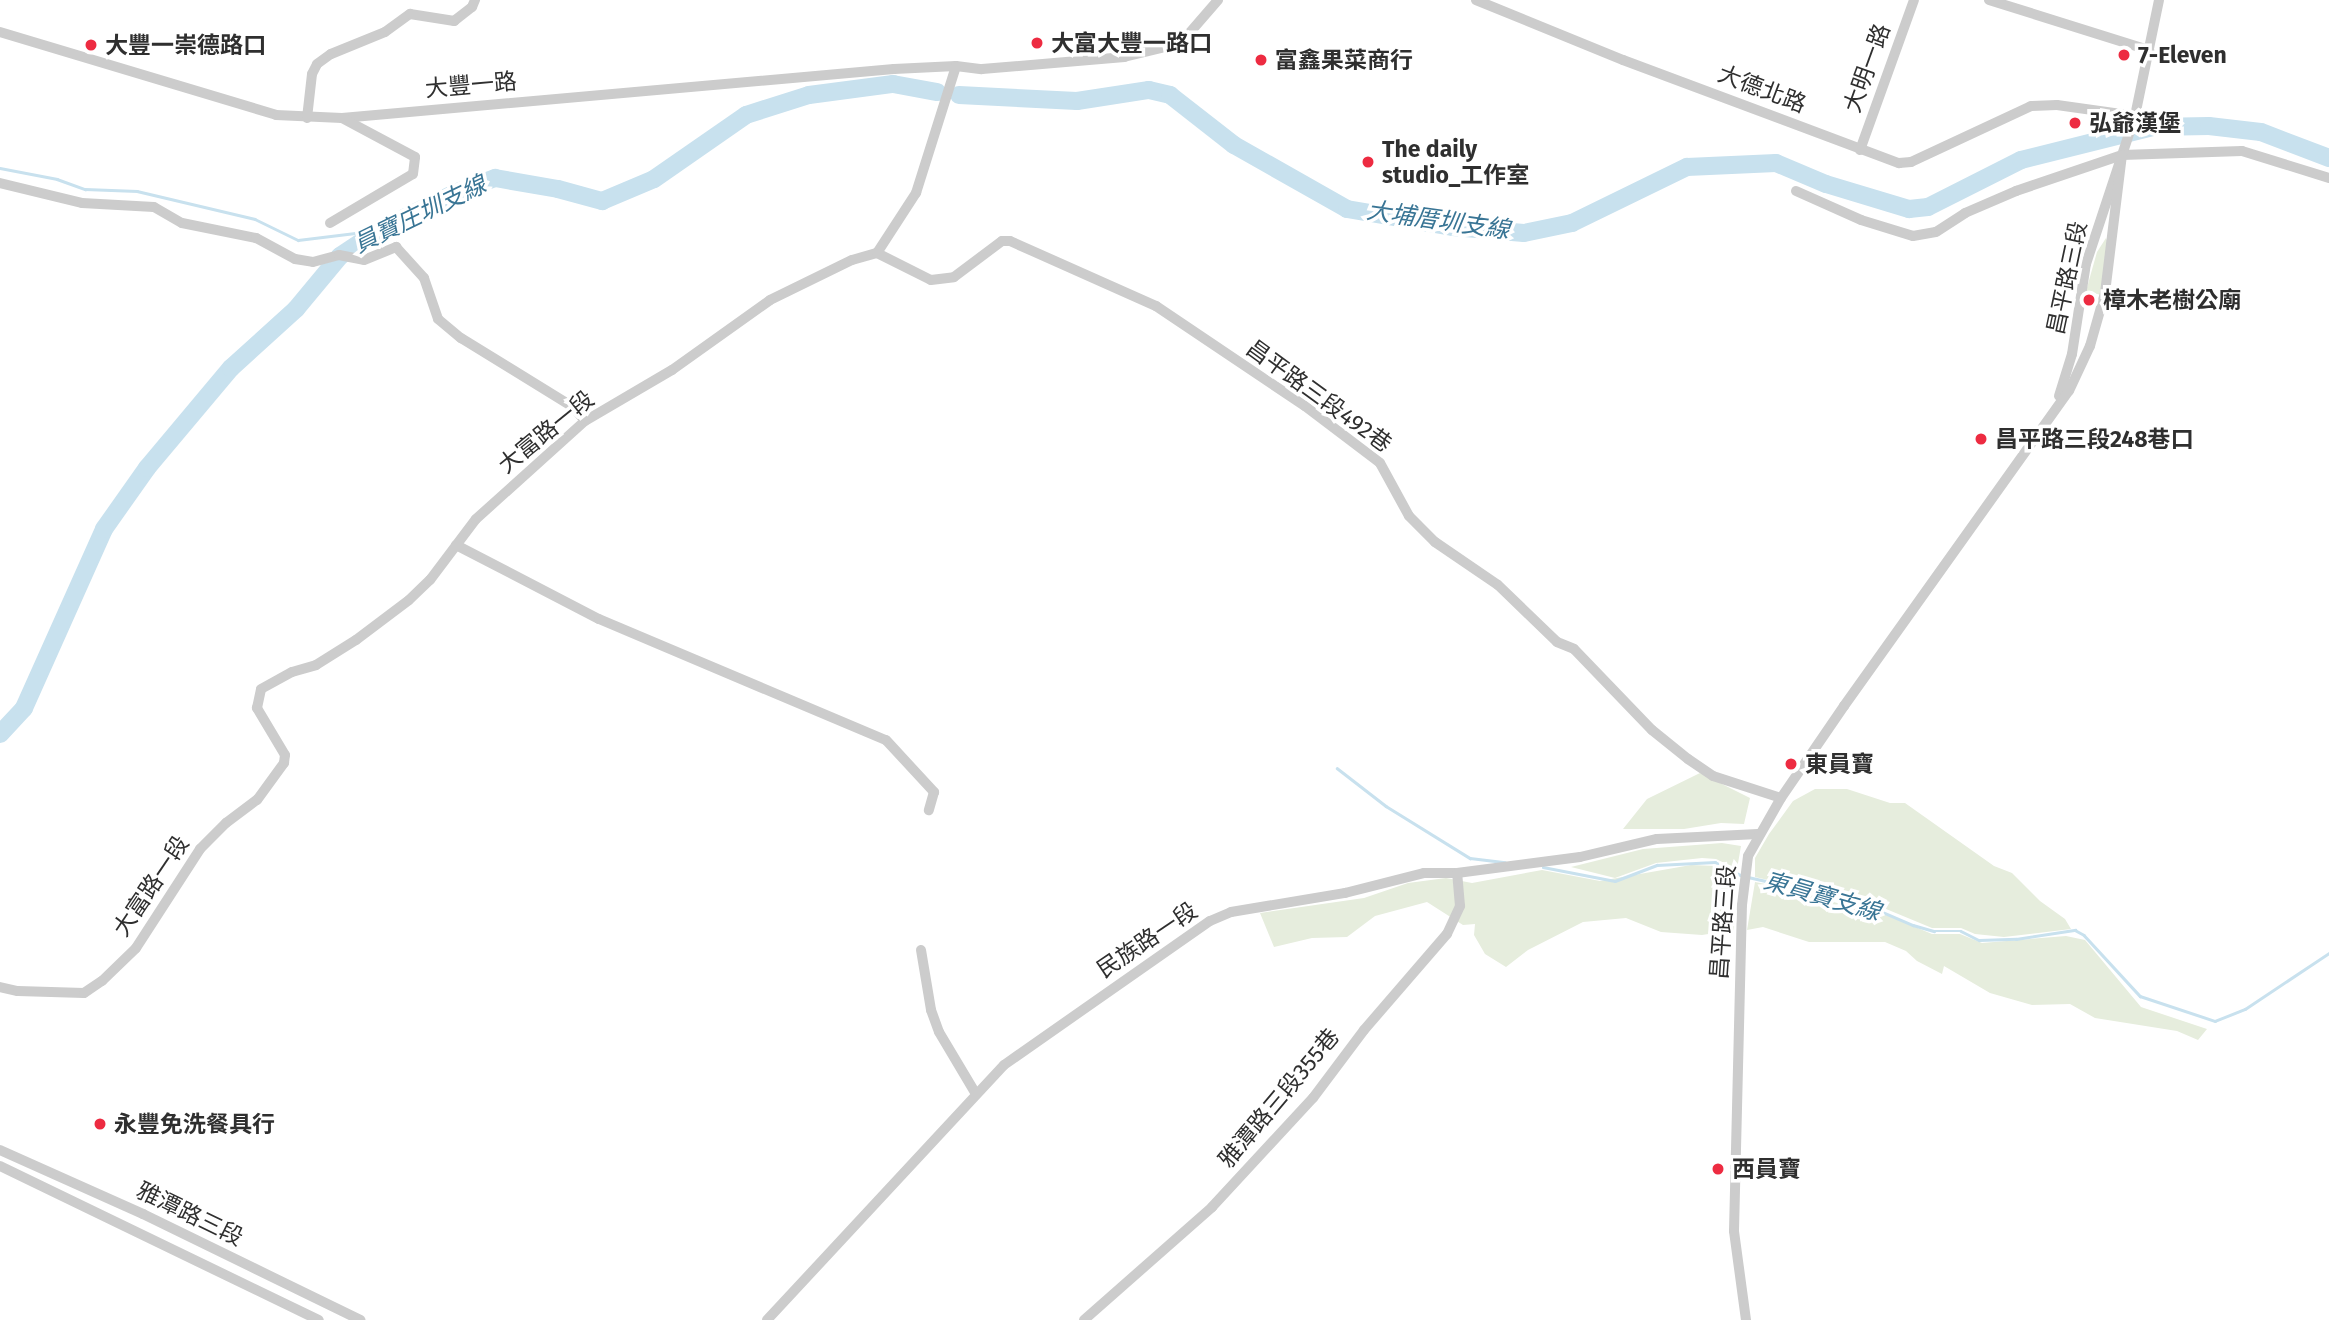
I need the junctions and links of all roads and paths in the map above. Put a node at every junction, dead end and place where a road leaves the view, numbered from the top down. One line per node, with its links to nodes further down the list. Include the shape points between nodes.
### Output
1 (475, 0): 11 (street, via 454,21 410,14 385,32 331,54 312,74)
2 (1218, 0): 9 (street, via 1195,29 1168,46 1111,58 982,69)
3 (1476, 0): 13 (street, 大德北路)
4 (1914, 0): 13 (street, 大明一路)
5 (1989, 0): 8 (street)
6 (2159, 0): 8 (street, 昌平路三段)
7 (0, 32): 11 (street, 大豐一路, via 276,115)
8 (2149, 50): 10 (street, 昌平路三段)
9 (956, 66): 12 (street, 大豐一路); 19 (street, via 916,193)
10 (2135, 116): 13 (street, 大德北路, via 2031,106 1911,162 1899,163); 14 (street, 昌平路三段)
11 (307, 118): 12 (street, 大豐一路)
12 (342, 118): 18 (street, via 415,157 413,174)
13 (1860, 150)
14 (2122, 155): 15 (street, via 2242,151); 17 (street, via 2016,191 1936,232 1913,236 1861,220); 20 (street, 昌平路三段, via 2086,264 2072,354); 20 (street, 昌平路三段, via 2105,293 2080,370)
15 (2329, 178)
16 (0, 183): 21 (street, via 82,203 155,207 182,223 256,238 295,259 313,261 339,255 364,260 396,247 425,278 438,319 573,407)
17 (1796, 191)
18 (330, 223)
19 (877, 253): 21 (street, 大富路一段, via 852,260 770,300 672,370); 23 (street, 昌平路三段492巷, via 931,280 954,277 1002,241 1010,241 1156,306 1305,406 1380,463 1409,516 1435,542 1498,585 1557,642 1574,649 1652,730 1688,759 1713,776)
20 (2053, 409): 23 (street, 昌平路三段)
21 (585, 421): 22 (street, 大富路一段, via 476,519)
22 (456, 545): 24 (street, via 599,619 886,740 934,792); 28 (street, 大富路一段, via 409,600 356,640 316,665 261,689 257,708 285,755 284,763 257,800 200,849 126,959 84,993)
23 (1781, 798): 25 (street, 昌平路三段)
24 (929, 810)
25 (1758, 834): 26 (street, 民族路一段, via 1657,839 1580,858); 36 (street, 昌平路三段, via 1744,878 1734,1231)
26 (1457, 873): 29 (street, 民族路一段, via 1424,873 1345,893 1231,912 1210,921 1004,1065); 35 (street, 雅潭路三段355巷, via 1460,906 1447,934 1364,1030 1313,1098 1212,1207)
27 (921, 950): 29 (street, via 939,1032)
28 (0, 987)
29 (976, 1094): 34 (street, 民族路一段)
30 (0, 1150): 33 (street, 雅潭路三段)
31 (0, 1166): 32 (street, 雅潭路三段)
32 (319, 1320)
33 (360, 1320)
34 (767, 1320)
35 (1084, 1320)
36 (1746, 1320)

